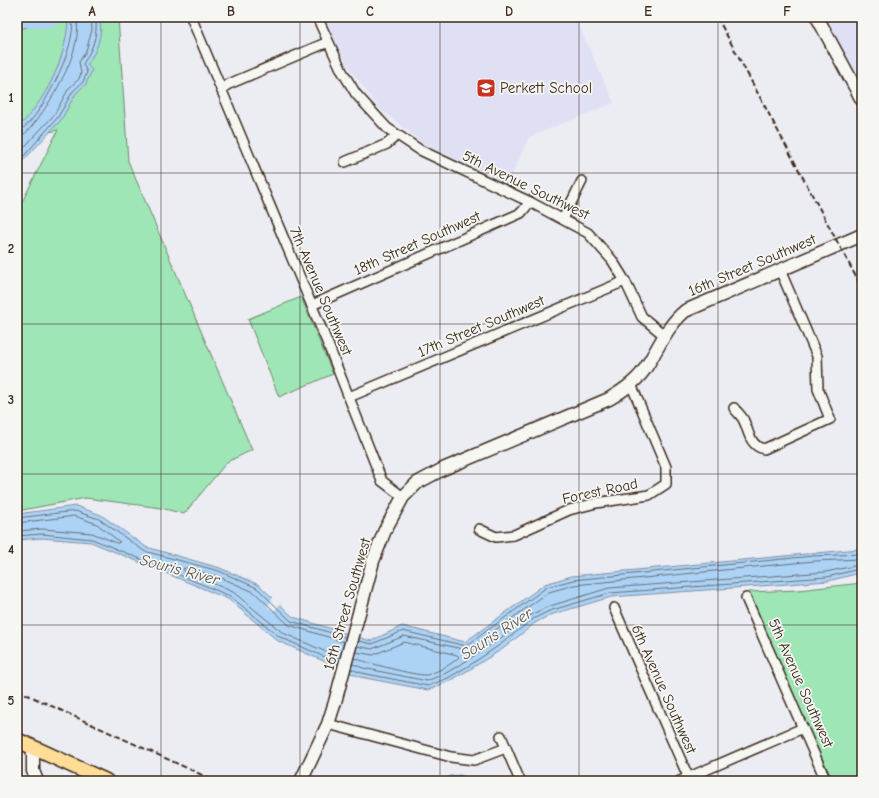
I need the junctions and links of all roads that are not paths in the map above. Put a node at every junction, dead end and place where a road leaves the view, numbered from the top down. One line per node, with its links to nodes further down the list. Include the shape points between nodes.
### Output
1 (191, 17): 5 (street, 7th Avenue Southwest)
2 (317, 17): 4 (street, 5th Avenue Southwest)
3 (817, 17): 6 (main road)
4 (328, 42): 5 (street); 7 (street, 5th Avenue Southwest, via 356,94 371,113)
5 (221, 89): 15 (street, 7th Avenue Southwest)
6 (862, 100)
7 (396, 136): 8 (street, via 387,144); 10 (street, 5th Avenue Southwest)
8 (344, 162)
9 (582, 181): 11 (street)
10 (530, 202): 11 (street, 5th Avenue Southwest); 15 (street, 18th Street Southwest, via 521,213)
11 (563, 218): 14 (street, 5th Avenue Southwest, via 588,233 612,260)
12 (862, 235): 13 (main road, 16th Street Southwest)
13 (780, 270): 16 (main road, 16th Street Southwest, via 685,311 675,319); 19 (street, via 817,356 818,389 830,419 764,449 757,448 752,442 744,419)
14 (625, 281): 16 (street, 5th Avenue Southwest, via 642,317); 18 (street, 17th Street Southwest)
15 (312, 306): 18 (street, 7th Avenue Southwest)
16 (664, 335): 17 (main road, via 648,365)
17 (631, 384): 20 (main road, 16th Street Southwest, via 609,399 443,469 417,483); 21 (street, Forest Road, via 666,467 666,484 649,495 569,510 514,535 496,537)
18 (349, 397): 20 (street, 7th Avenue Southwest, via 382,481)
19 (734, 408)
20 (403, 496): 24 (main road, 16th Street Southwest, via 373,560 343,677)
21 (479, 529)
22 (746, 598): 25 (street, 5th Avenue Southwest)
23 (614, 608): 30 (street, 6th Avenue Southwest)
24 (328, 724): 29 (street, via 451,757 474,760); 33 (main road, 16th Street Southwest)
25 (803, 728): 30 (street); 35 (street, 5th Avenue Southwest)
26 (501, 736): 29 (street)
27 (17, 740): 28 (main road)
28 (33, 747): 31 (main road, via 32,762); 32 (main road)
29 (506, 748): 34 (street)
30 (686, 780)
31 (37, 781)
32 (106, 781)
33 (301, 781)
34 (520, 781)
35 (826, 781)

